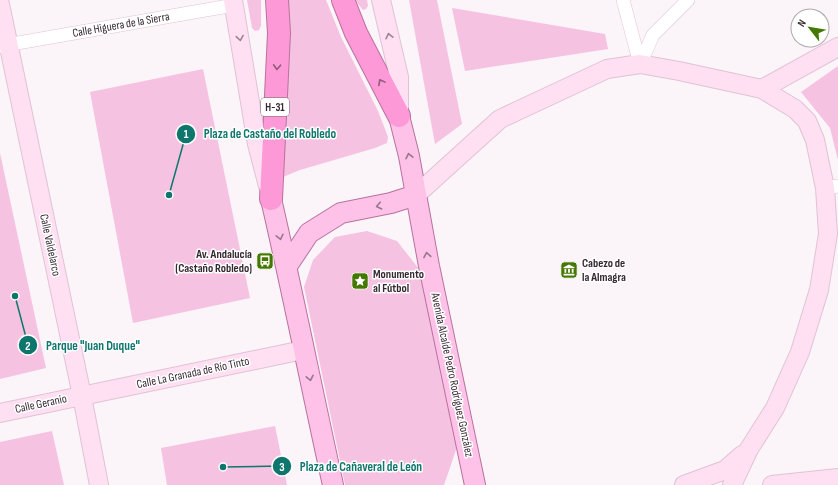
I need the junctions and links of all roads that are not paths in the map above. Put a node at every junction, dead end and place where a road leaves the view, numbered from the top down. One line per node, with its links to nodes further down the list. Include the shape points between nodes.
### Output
1 (277, 0): 15 (highway, H-31, one-way to 15, via 279,33)
2 (343, 0): 12 (highway, one-way to 2, via 356,33)
3 (381, 0): 12 (street, Avenida Alcalde Pedro Rodríguez González, one-way to 3, via 399,77)
4 (624, 0): 10 (street)
5 (688, 0): 10 (street, via 653,35)
6 (234, 2): 8 (street, Calle Higuera de la Sierra); 15 (street, one-way to 15, via 257,144)
7 (0, 4): 8 (street, Calle Valdelarco)
8 (4, 46): 18 (street, Calle Valdelarco)
9 (838, 47): 11 (street)
10 (640, 64): 11 (street); 14 (street, via 607,69 500,119)
11 (762, 89): 13 (street, via 795,109 807,121)
12 (399, 116): 14 (main road, Avenida Alcalde Pedro Rodríguez González, one-way to 12)
13 (832, 187): 20 (street, via 819,290 800,352 774,408)
14 (416, 195): 16 (main road, one-way to 16, via 341,213 309,233); 24 (main road, Avenida Alcalde Pedro Rodríguez González, one-way to 14)
15 (271, 199): 16 (main road, one-way to 16)
16 (287, 266): 17 (main road)
17 (303, 350): 18 (street, Calle La Granada de Río Tinto); 23 (main road, one-way to 23)
18 (82, 396): 19 (street, Calle Geranio); 22 (street, Calle Valdelarco)
19 (0, 413)
20 (749, 449): 25 (street, via 725,470); 26 (street)
21 (838, 478): 27 (street)
22 (99, 485)
23 (333, 485)
24 (475, 485)
25 (684, 485)
26 (732, 485)
27 (772, 485)

